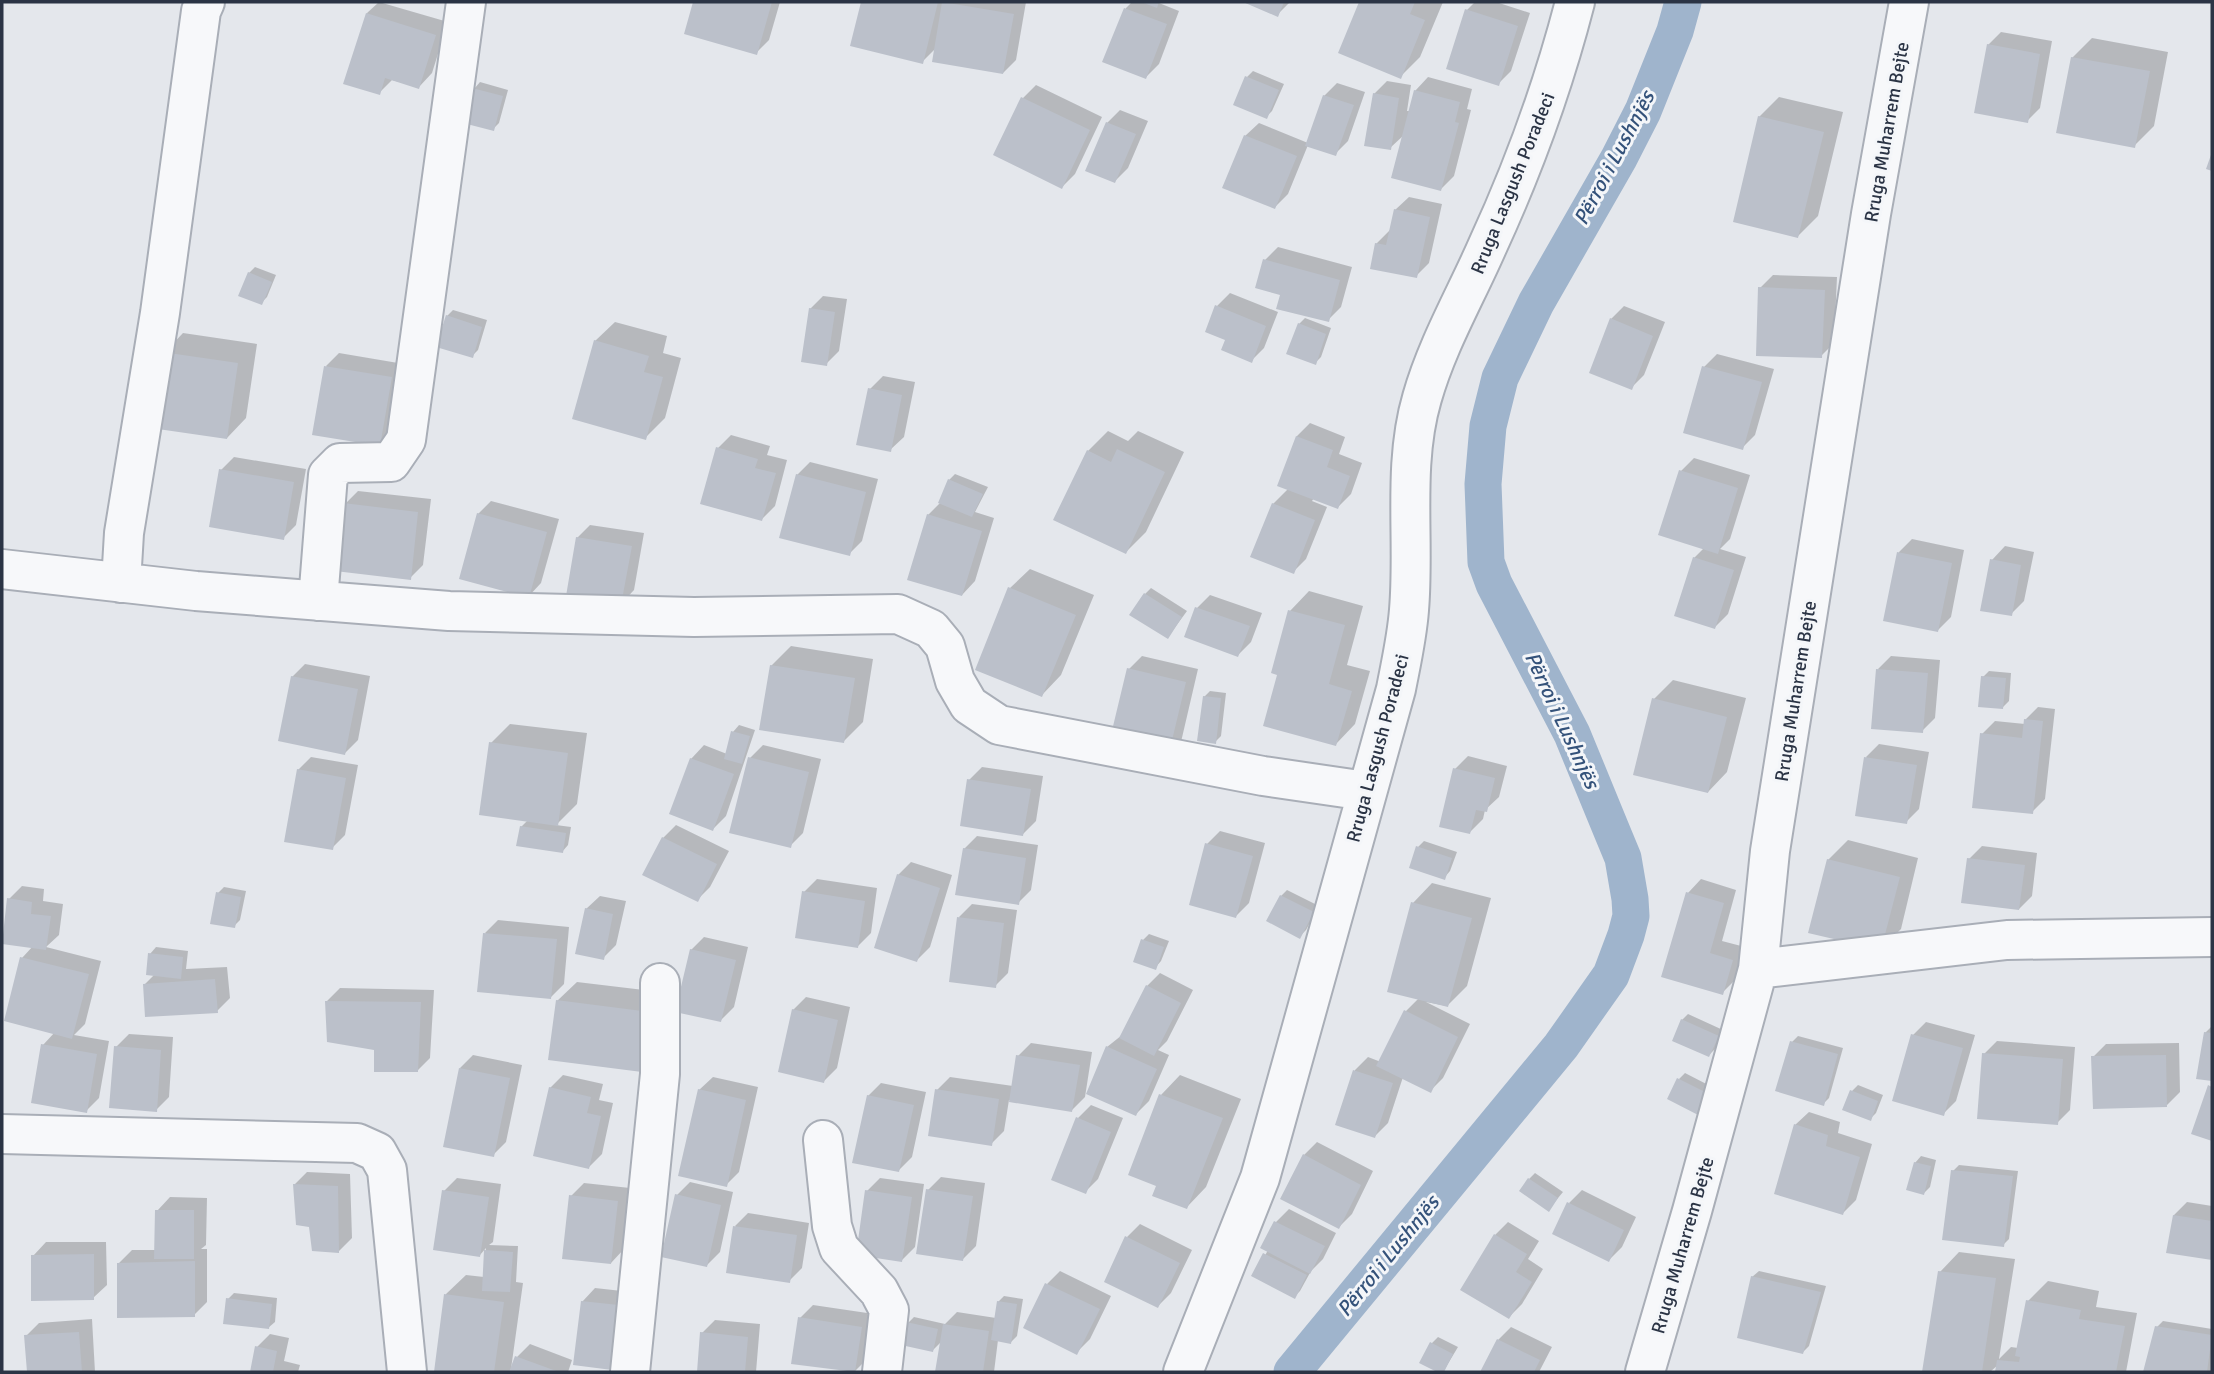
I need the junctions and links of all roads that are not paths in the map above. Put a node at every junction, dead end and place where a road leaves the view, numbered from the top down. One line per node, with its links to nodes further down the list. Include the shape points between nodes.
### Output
1 (205, 2): 6 (street, via 124,533)
2 (466, 2): 7 (street, via 406,440 391,462 341,463 328,475)
3 (1575, 2): 8 (street, Rruga Lasgush Poradeci, via 1551,90 1488,247 1441,344 1421,401 1411,471 1404,648)
4 (1909, 2): 10 (street, Rruga Muharrem Bejte, via 1776,811)
5 (2, 569): 6 (street)
6 (121, 583): 7 (street)
7 (318, 601): 8 (street, via 449,611 694,617 898,614 931,629 945,646 955,681 969,705 999,724 1263,776)
8 (1366, 791): 17 (street, Rruga Lasgush Poradeci, via 1260,1178)
9 (2212, 937): 10 (street, via 2007,940)
10 (1758, 969): 18 (street, Rruga Muharrem Bejte)
11 (660, 983): 15 (street, via 660,1074)
12 (2, 1133): 14 (street, via 357,1143 377,1152 387,1170)
13 (823, 1140): 16 (street, via 832,1226 839,1248 880,1291 890,1310)
14 (407, 1372)
15 (629, 1372)
16 (881, 1372)
17 (1183, 1372)
18 (1645, 1372)

